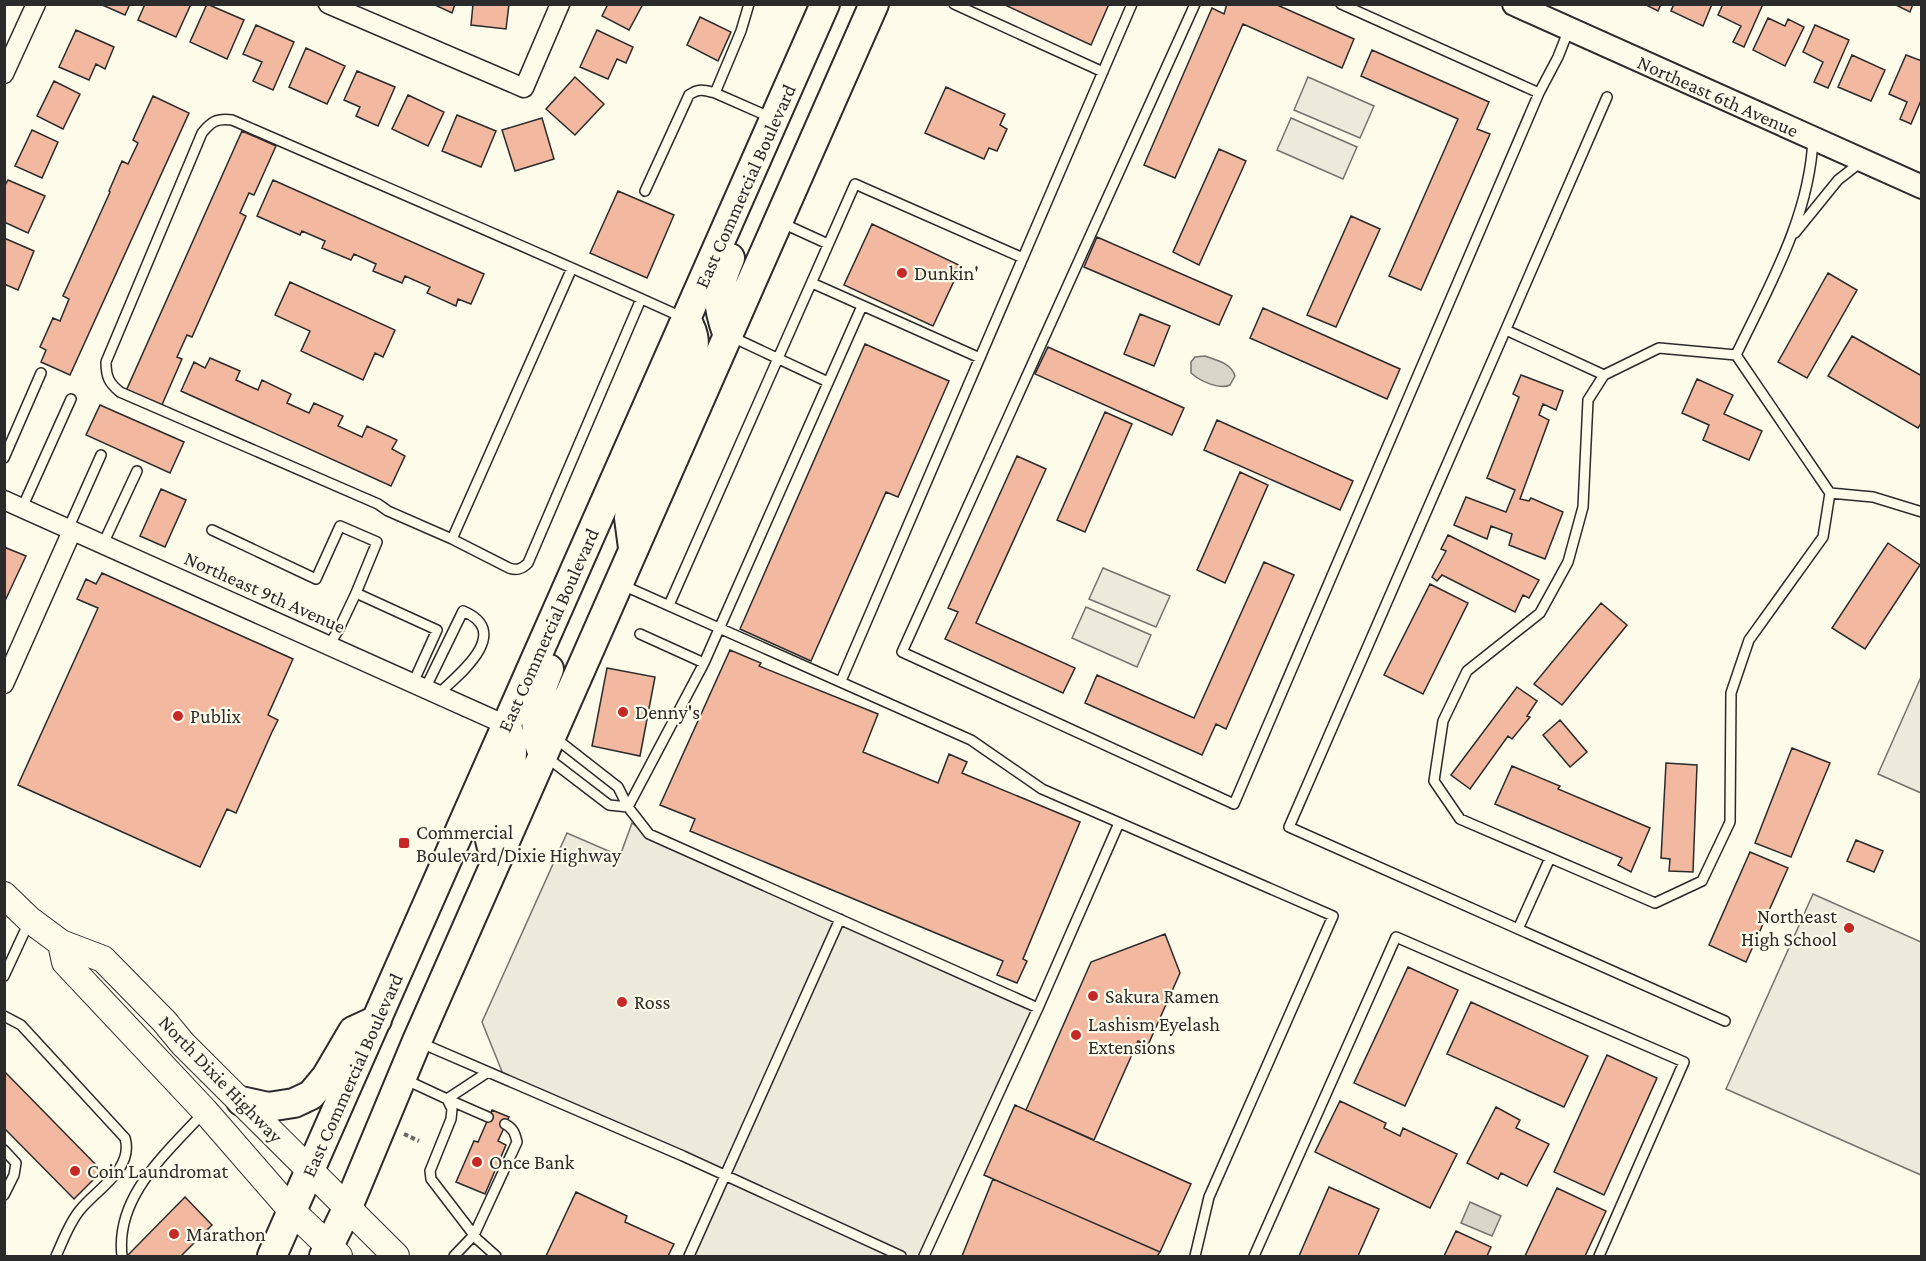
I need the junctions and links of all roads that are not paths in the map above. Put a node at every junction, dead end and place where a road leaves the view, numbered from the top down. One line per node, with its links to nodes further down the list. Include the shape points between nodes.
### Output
1 (36, 4): 14 (street)
2 (328, 4): 3 (street, via 524,88)
3 (560, 4)
4 (749, 4): 16 (lane)
5 (825, 4): 15 (main road, East Commercial Boulevard)
6 (874, 4): 24 (main road)
7 (954, 4): 13 (lane)
8 (1132, 4): 13 (lane)
9 (1195, 4): 17 (lane, via 902,652 1234,804)
10 (1341, 4): 17 (lane)
11 (1514, 4): 12 (street, Northeast 6th Avenue)
12 (1569, 29): 17 (lane); 20 (street, Northeast 6th Avenue)
13 (1103, 72): 27 (lane)
14 (4, 74)
15 (787, 91): 19 (main road, East Commercial Boulevard); 34 (main road, via 784,135 719,288 719,309)
16 (716, 93): 19 (lane); 23 (lane, via 702,89 688,95)
17 (1539, 93)
18 (1607, 98): 33 (lane)
19 (774, 119): 32 (main road, East Commercial Boulevard)
20 (1813, 138): 21 (street, Northeast 6th Avenue); 25 (lane, via 1812,162)
21 (1863, 161): 22 (street, Northeast 6th Avenue); 25 (lane, via 1838,180)
22 (1922, 187)
23 (645, 191)
24 (778, 221): 26 (lane); 34 (main road)
25 (1792, 237): 35 (lane)
26 (828, 244): 27 (lane, via 855,184); 29 (lane)
27 (1023, 258): 37 (lane)
28 (572, 268): 30 (lane); 51 (lane); 51 (lane, via 231,120 220,118 211,122 202,133 106,362 110,384 120,392)
29 (812, 283): 31 (lane); 36 (lane)
30 (642, 299): 32 (lane); 51 (lane, via 528,562 523,568 513,569)
31 (862, 306): 37 (lane); 40 (lane)
32 (686, 319): 53 (main road, via 694,332 691,363 631,502); 54 (main road, East Commercial Boulevard)
33 (1506, 330): 39 (lane); 74 (lane, via 1289,827)
34 (728, 336): 36 (lane); 53 (main road)
35 (1736, 355): 39 (lane, via 1659,348); 45 (lane)
36 (778, 358): 40 (lane); 57 (lane)
37 (980, 358): 62 (lane)
38 (41, 373): 43 (lane)
39 (1604, 375): 70 (lane, via 1588,400 1582,507 1568,561 1540,613 1467,670 1443,721 1434,781 1460,819)
40 (828, 382): 58 (lane)
41 (71, 399): 47 (lane)
42 (101, 455): 49 (lane)
43 (4, 458)
44 (137, 471): 52 (lane)
45 (1830, 494): 48 (lane, via 1873,497); 70 (lane, via 1823,537 1749,640 1731,693 1730,822 1702,881 1655,903)
46 (4, 500): 47 (street, Northeast 9th Avenue)
47 (22, 508): 49 (street, Northeast 9th Avenue)
48 (1922, 512)
49 (70, 530): 52 (street, Northeast 9th Avenue); 63 (street)
50 (213, 530): 56 (lane, via 316,579 340,526 377,542)
51 (452, 539)
52 (103, 544): 60 (street, Northeast 9th Avenue)
53 (634, 550): 55 (main road)
54 (578, 564): 65 (main road, East Commercial Boulevard); 66 (main road, via 582,570 581,594 538,700 536,740)
55 (619, 583): 57 (lane); 66 (main road)
56 (356, 593): 60 (lane); 64 (lane, via 437,630)
57 (669, 605): 58 (lane)
58 (719, 628): 61 (lane); 62 (lane)
59 (640, 634): 61 (lane)
60 (329, 645): 64 (street, Northeast 9th Avenue)
61 (704, 663): 67 (lane)
62 (841, 681): 68 (lane, via 971,740 1042,789)
63 (4, 684)
64 (425, 689): 64 (lane, via 471,663 485,635 473,615 463,611); 65 (street, Northeast 9th Avenue)
65 (506, 725): 69 (main road, via 513,740 511,768 490,826 491,843); 79 (main road, East Commercial Boulevard)
66 (547, 745): 67 (lane, via 618,787); 67 (lane, via 609,805); 69 (main road)
67 (628, 807): 72 (lane, via 649,834)
68 (1119, 823): 77 (lane); 106 (lane, via 1333,916 1209,1197)
69 (498, 857): 81 (main road)
70 (1550, 858): 74 (lane)
71 (5, 896): 73 (main road, North Dixie Highway)
72 (840, 919): 77 (lane); 91 (lane)
73 (30, 920): 75 (main road, North Dixie Highway); 76 (lane)
74 (1518, 929): 80 (lane)
75 (61, 943): 85 (main road, North Dixie Highway, via 104,959); 86 (main road, North Dixie Highway, via 66,962)
76 (4, 976)
77 (1038, 1008): 105 (lane)
78 (4, 1016): 97 (lane, via 21,1025 125,1138 128,1146 122,1166 79,1211)
79 (377, 1020): 85 (main road, via 353,1031 311,1095 294,1103 268,1107); 90 (main road, East Commercial Boulevard)
80 (1725, 1021)
81 (417, 1041): 82 (lane); 83 (main road)
82 (488, 1072): 84 (lane); 91 (lane)
83 (401, 1078): 84 (lane); 93 (main road)
84 (447, 1099): 87 (lane); 95 (lane, via 451,1119 430,1171 431,1179)
85 (241, 1101): 90 (main road, North Dixie Highway)
86 (206, 1111): 94 (main road, North Dixie Highway); 98 (lane, via 144,1178 126,1218)
87 (488, 1117)
88 (505, 1125): 95 (lane, via 515,1133 517,1142)
89 (4, 1149): 92 (lane, via 16,1163)
90 (310, 1171): 93 (main road, North Dixie Highway); 94 (main road, East Commercial Boulevard)
91 (725, 1176): 103 (lane); 104 (lane)
92 (4, 1195)
93 (347, 1209): 96 (main road); 100 (main road, North Dixie Highway)
94 (292, 1211): 96 (main road, North Dixie Highway); 99 (main road, East Commercial Boulevard)
95 (474, 1235): 101 (lane); 102 (lane)
96 (330, 1253)
97 (56, 1257)
98 (122, 1257)
99 (272, 1257)
100 (396, 1257)
101 (454, 1257)
102 (496, 1257)
103 (689, 1257)
104 (901, 1257)
105 (924, 1257)
106 (1195, 1257)
107 (1254, 1257): 108 (lane, via 1396,937 1684,1062)
108 (1599, 1257)

